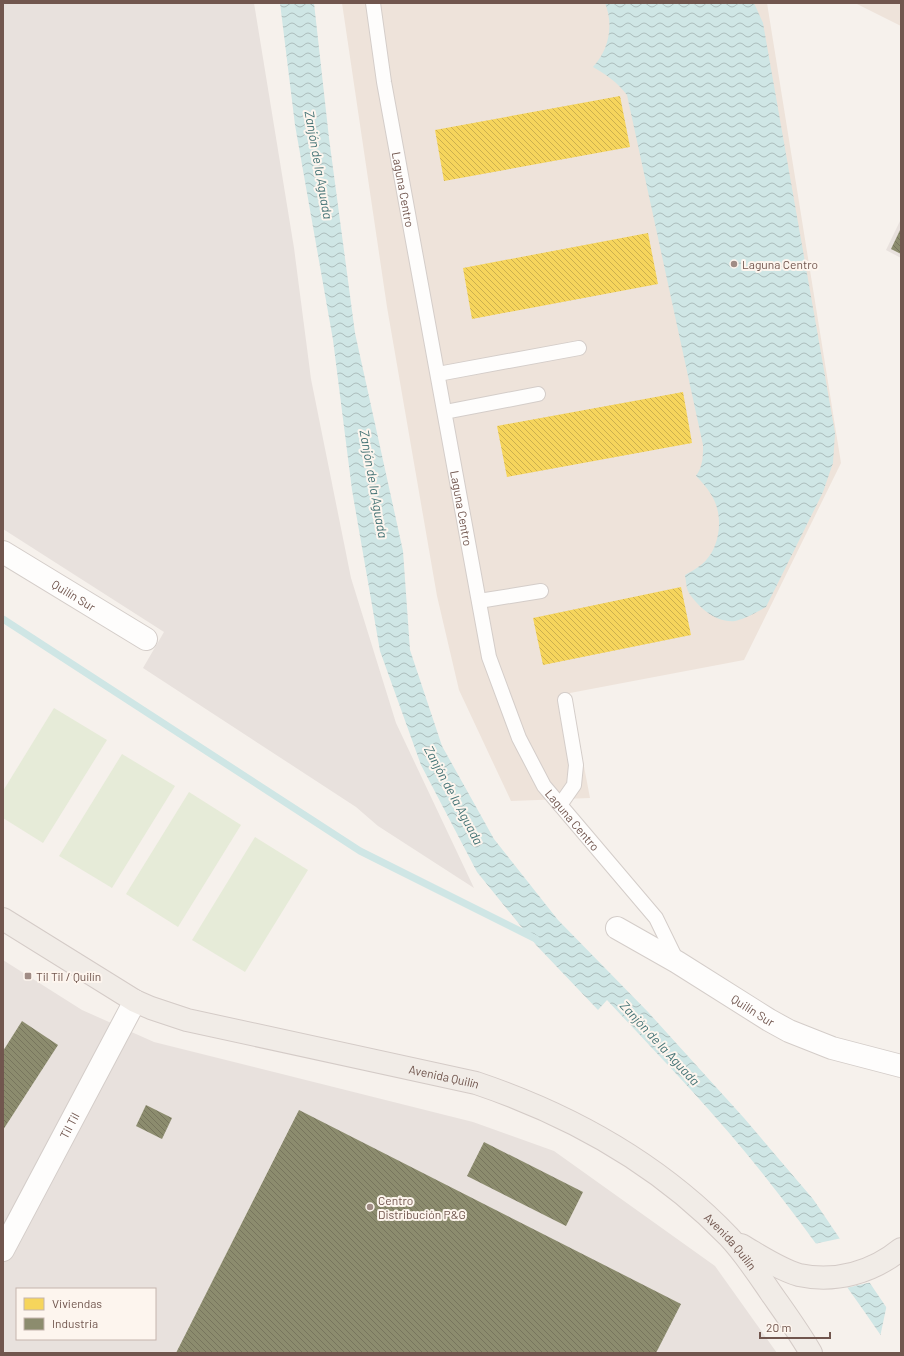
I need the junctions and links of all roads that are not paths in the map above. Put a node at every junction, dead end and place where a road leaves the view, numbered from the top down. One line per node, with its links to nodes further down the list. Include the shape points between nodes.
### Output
1 (373, 3): 3 (lane, Laguna Centro, via 384,82)
2 (578, 348): 3 (lane)
3 (438, 374): 5 (lane, Laguna Centro)
4 (538, 394): 5 (lane)
5 (445, 412): 8 (lane, Laguna Centro)
6 (3, 552): 9 (street, Quilín Sur)
7 (541, 591): 8 (lane)
8 (479, 602): 11 (lane, Laguna Centro, via 489,657 519,738 544,786)
9 (146, 639)
10 (565, 700): 11 (lane, via 576,765 574,785)
11 (560, 805): 14 (lane, Laguna Centro, via 656,918)
12 (3, 919): 15 (main road, Avenida Quilín)
13 (617, 928): 14 (street, Quilín Sur)
14 (677, 962): 16 (street, Quilín Sur, via 789,1031 832,1048)
15 (135, 1002): 17 (main road, Avenida Quilín, via 187,1020 446,1076 511,1095 576,1124 634,1159 686,1196); 19 (street, Til Til)
16 (901, 1066)
17 (730, 1238): 18 (main road, via 773,1264 799,1274 836,1277 868,1270); 20 (main road, Avenida Quilín)
18 (901, 1249)
19 (3, 1250)
20 (812, 1353)

